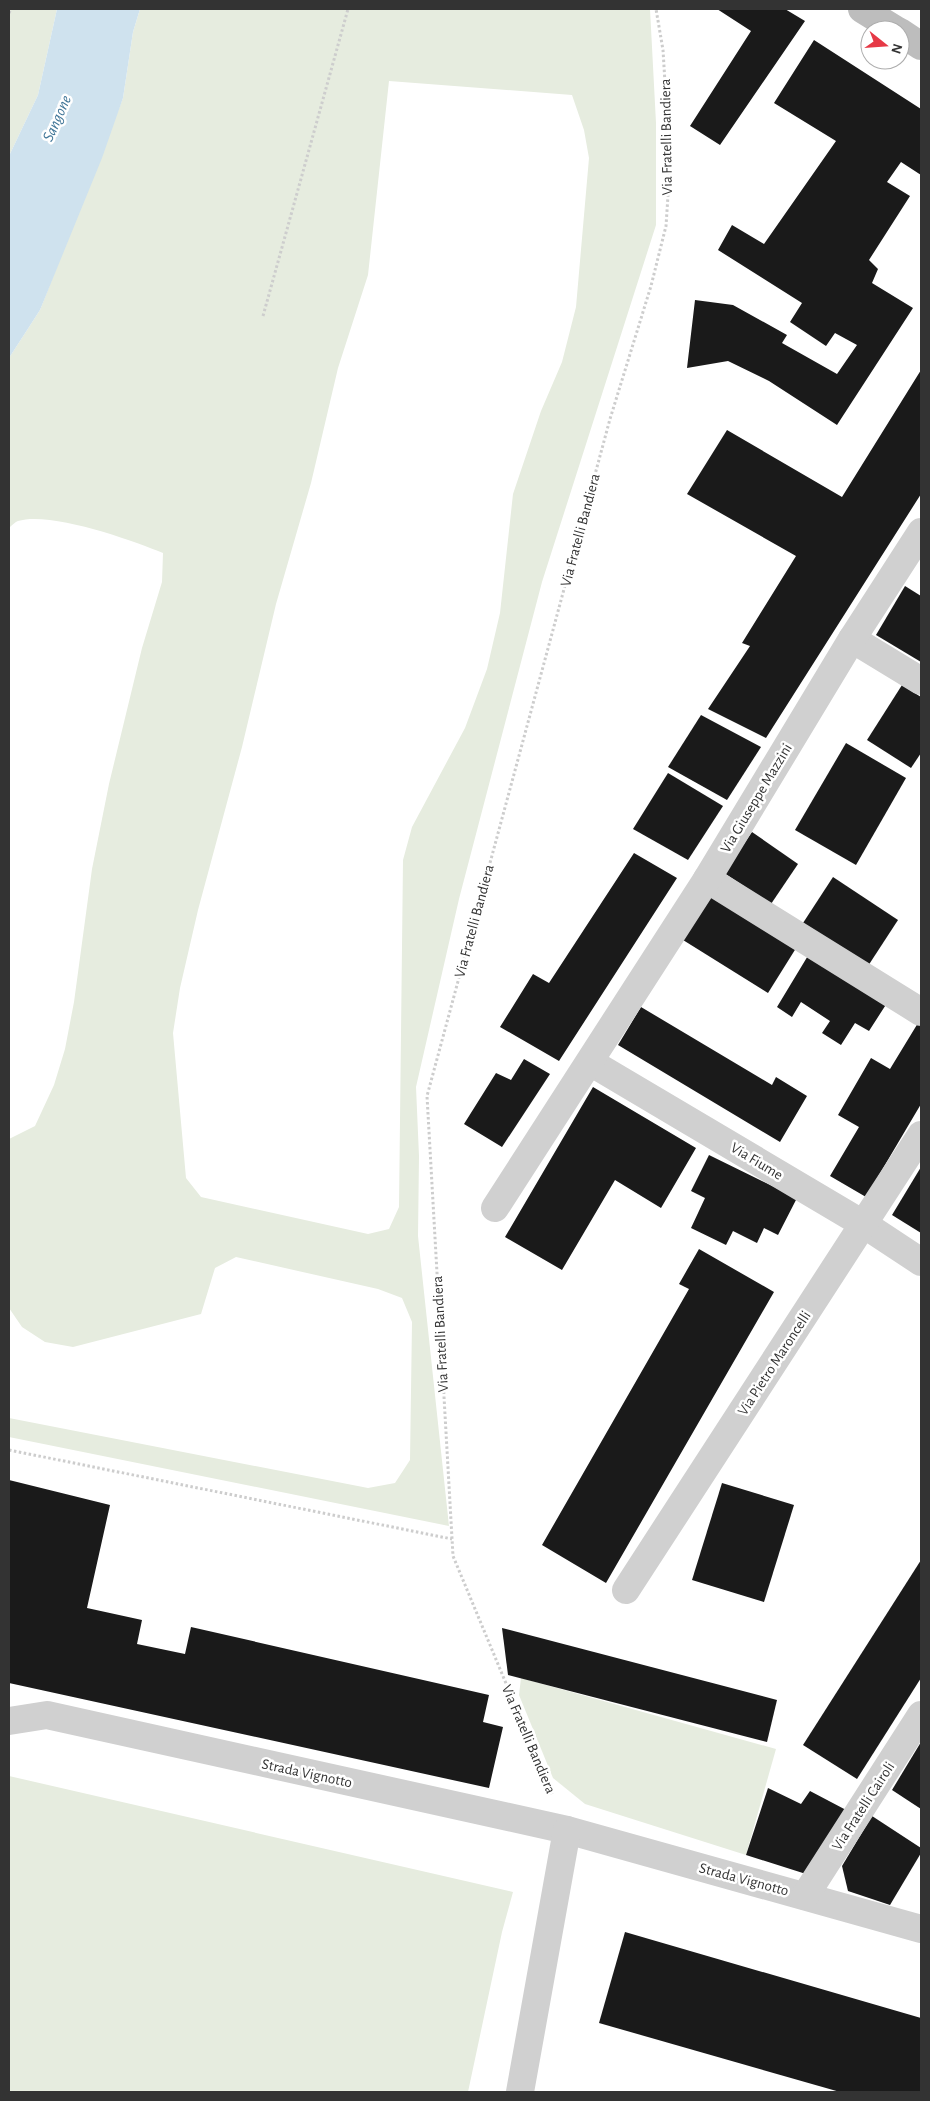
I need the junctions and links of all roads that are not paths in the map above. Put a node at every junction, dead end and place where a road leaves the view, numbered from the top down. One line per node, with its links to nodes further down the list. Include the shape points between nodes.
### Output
1 (862, 9): 2 (main road)
2 (880, 20)
3 (910, 39): 4 (main road)
4 (921, 46)
5 (921, 532): 6 (street, Via Giuseppe Mazzini)
6 (852, 639): 7 (street); 8 (street, Via Giuseppe Mazzini)
7 (921, 681)
8 (707, 879): 9 (street); 10 (street, Via Giuseppe Mazzini)
9 (921, 1012)
10 (590, 1062): 12 (street, Via Giuseppe Mazzini); 13 (street, Via Fiume)
11 (921, 1135): 13 (street, Via Pietro Maroncelli)
12 (495, 1208)
13 (864, 1225): 14 (street, Via Fiume); 15 (street, Via Pietro Maroncelli)
14 (921, 1262)
15 (626, 1590)
16 (9, 1707): 17 (street, Strada Vignotto)
17 (47, 1715): 19 (street, Strada Vignotto); 20 (street, Strada Vignotto)
18 (921, 1715): 21 (street, Via Fratelli Cairoli)
19 (9, 1721)
20 (567, 1830): 21 (street, Strada Vignotto); 23 (street)
21 (805, 1896): 22 (street, Strada Vignotto)
22 (921, 1929)
23 (520, 2092)

